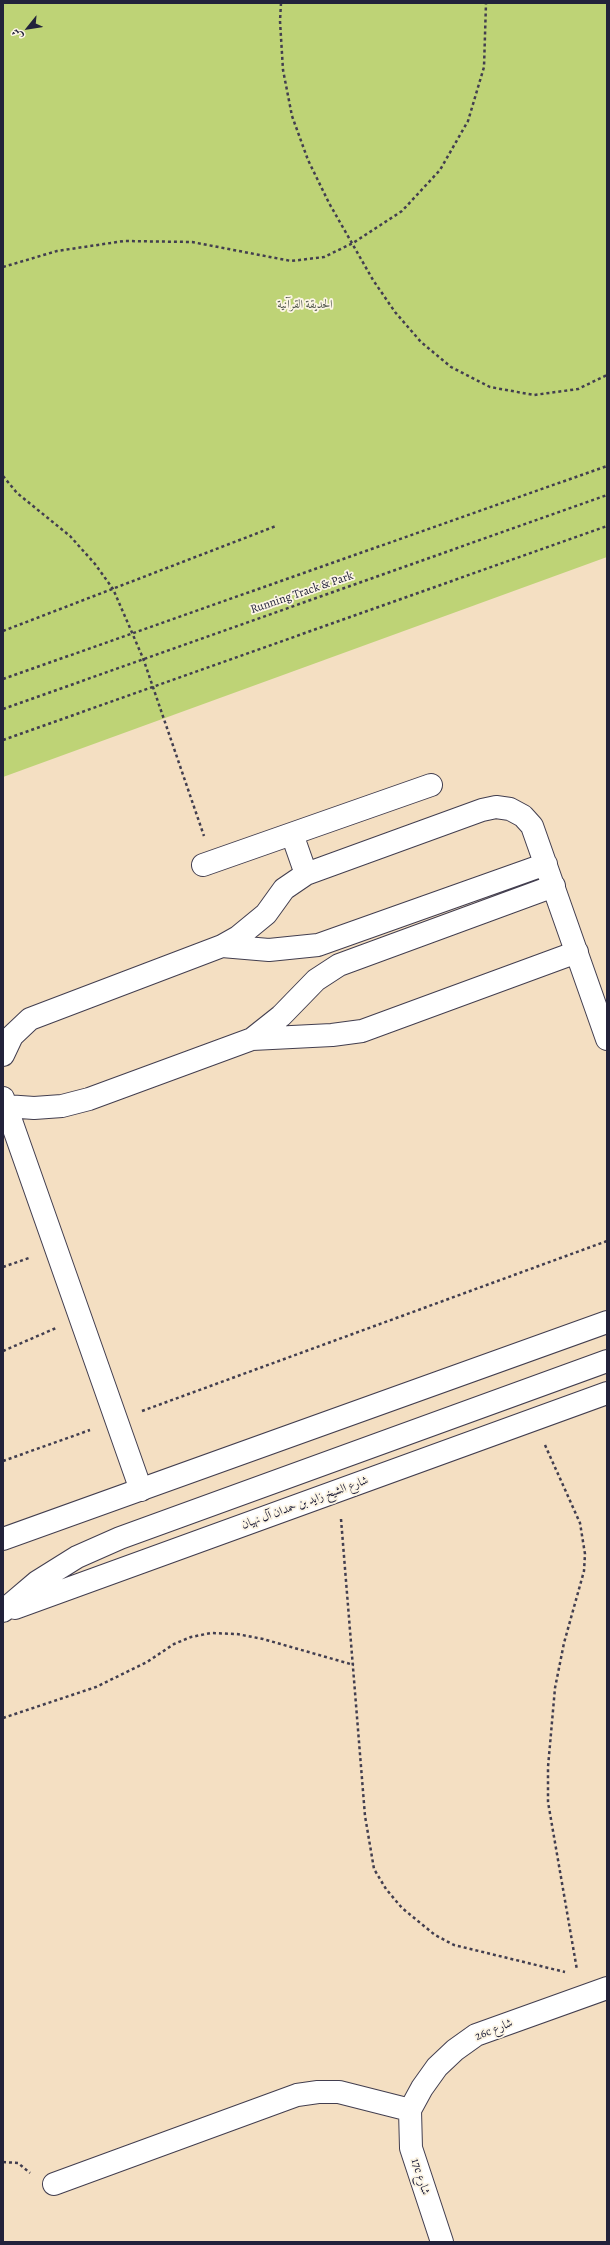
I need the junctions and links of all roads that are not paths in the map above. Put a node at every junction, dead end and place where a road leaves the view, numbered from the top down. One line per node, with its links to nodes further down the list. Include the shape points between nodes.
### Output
1 (431, 785): 2 (main road)
2 (292, 834): 3 (main road); 5 (main road)
3 (208, 863)
4 (546, 864): 5 (main road, via 532,826 523,816 510,809 496,807); 6 (main road); 7 (main road, via 318,945 269,950)
5 (306, 874): 7 (main road, via 284,889 266,914 253,926)
6 (554, 886): 8 (main road); 9 (main road, via 338,965 316,980 281,1016)
7 (222, 946): 11 (main road, via 30,1019 12,1036)
8 (577, 952): 9 (main road, via 362,1031); 10 (main road)
9 (252, 1039): 12 (main road, via 89,1099 62,1106 34,1108)
10 (607, 1039)
11 (3, 1055)
12 (5, 1102): 16 (main road)
13 (607, 1322): 16 (main road)
14 (607, 1361): 18 (main road, via 120,1538 77,1557 37,1582)
15 (607, 1393): 18 (main road, شارع الشيخ زايد بن حمدان آل نهيان)
16 (141, 1490): 17 (main road)
17 (3, 1539)
18 (3, 1612)
19 (607, 1988): 20 (main road, 26c شارع, via 476,2035 436,2067)
20 (410, 2110): 21 (main road, via 339,2092 297,2095); 22 (main road, 17c شارع, via 411,2148)
21 (54, 2184)
22 (442, 2242)

